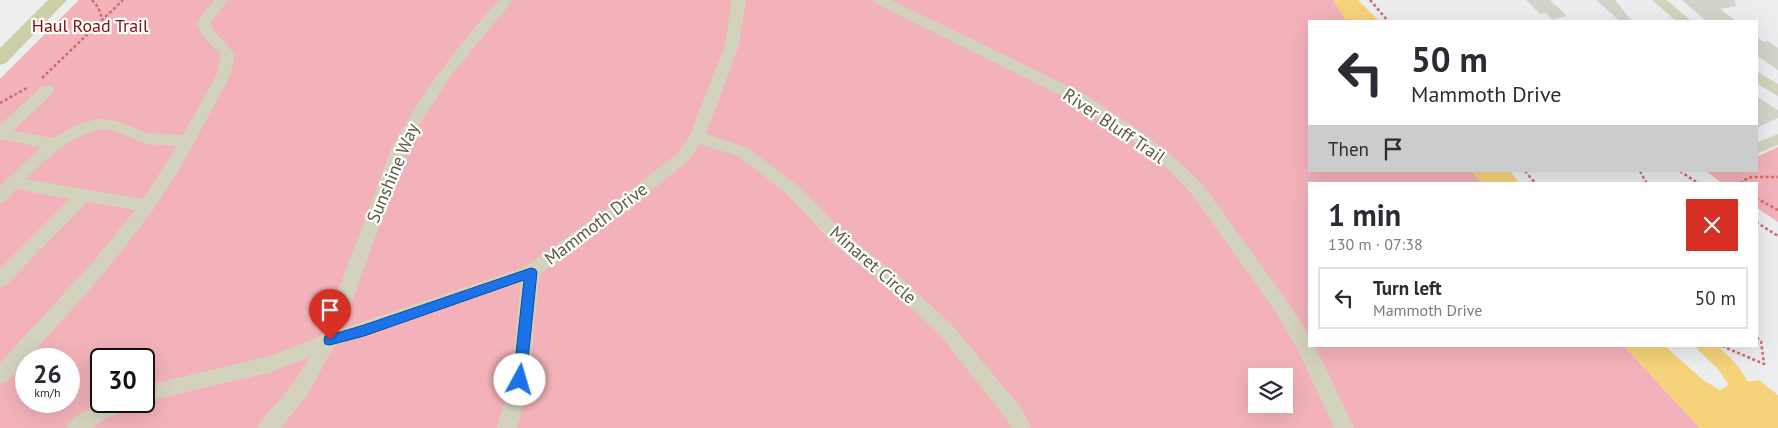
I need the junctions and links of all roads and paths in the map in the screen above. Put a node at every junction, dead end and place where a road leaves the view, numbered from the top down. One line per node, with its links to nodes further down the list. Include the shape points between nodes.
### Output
1 (58, 0): 13 (main road)
2 (92, 0): 10 (path)
3 (124, 0): 10 (path)
4 (221, 0): 21 (street, via 204,22 206,31 228,54 224,76)
5 (506, 0): 41 (street, Sunshine Way, via 428,97 399,150)
6 (738, 0): 19 (street, Mammoth Drive, via 732,45)
7 (880, 0): 50 (street, River Bluff Trail, via 1081,99 1172,164 1197,189 1281,306 1306,347)
8 (1370, 0): 11 (path)
9 (1659, 0): 12 (street)
10 (102, 18): 16 (path)
11 (1387, 20)
12 (1683, 20)
13 (0, 59)
14 (1758, 77): 17 (street)
15 (32, 85): 18 (path)
16 (43, 85): 22 (street, via 0,134)
17 (1778, 91)
18 (0, 103)
19 (697, 137): 38 (street, Mammoth Drive, via 683,157); 49 (street, Minaret Circle, via 743,152 794,191 839,239 946,330 1015,415)
20 (1778, 139): 23 (street)
21 (186, 140): 22 (street, via 161,141 140,137 104,124 77,131); 34 (street)
22 (54, 144): 30 (street)
23 (1758, 148)
24 (1526, 172): 27 (path)
25 (1681, 172): 28 (path)
26 (1778, 176): 29 (path, via 1751,177)
27 (1534, 182)
28 (1696, 182)
29 (1742, 182)
30 (13, 184): 31 (street); 32 (street)
31 (0, 196)
32 (82, 196): 34 (street); 39 (street)
33 (1758, 199): 35 (path)
34 (147, 206): 43 (street, via 99,267)
35 (1778, 210)
36 (1758, 223): 37 (path)
37 (1778, 236)
38 (531, 272): 41 (street, Mammoth Drive); 48 (street, via 520,380)
39 (0, 280)
40 (1758, 339): 42 (path, via 1764,364)
41 (330, 340): 44 (street, Mammoth Drive, via 272,364); 47 (street, via 308,380)
42 (1724, 347)
43 (0, 376)
44 (155, 392)
45 (97, 413): 46 (street)
46 (76, 428)
47 (267, 428)
48 (507, 428)
49 (1021, 428)
50 (1344, 428)

